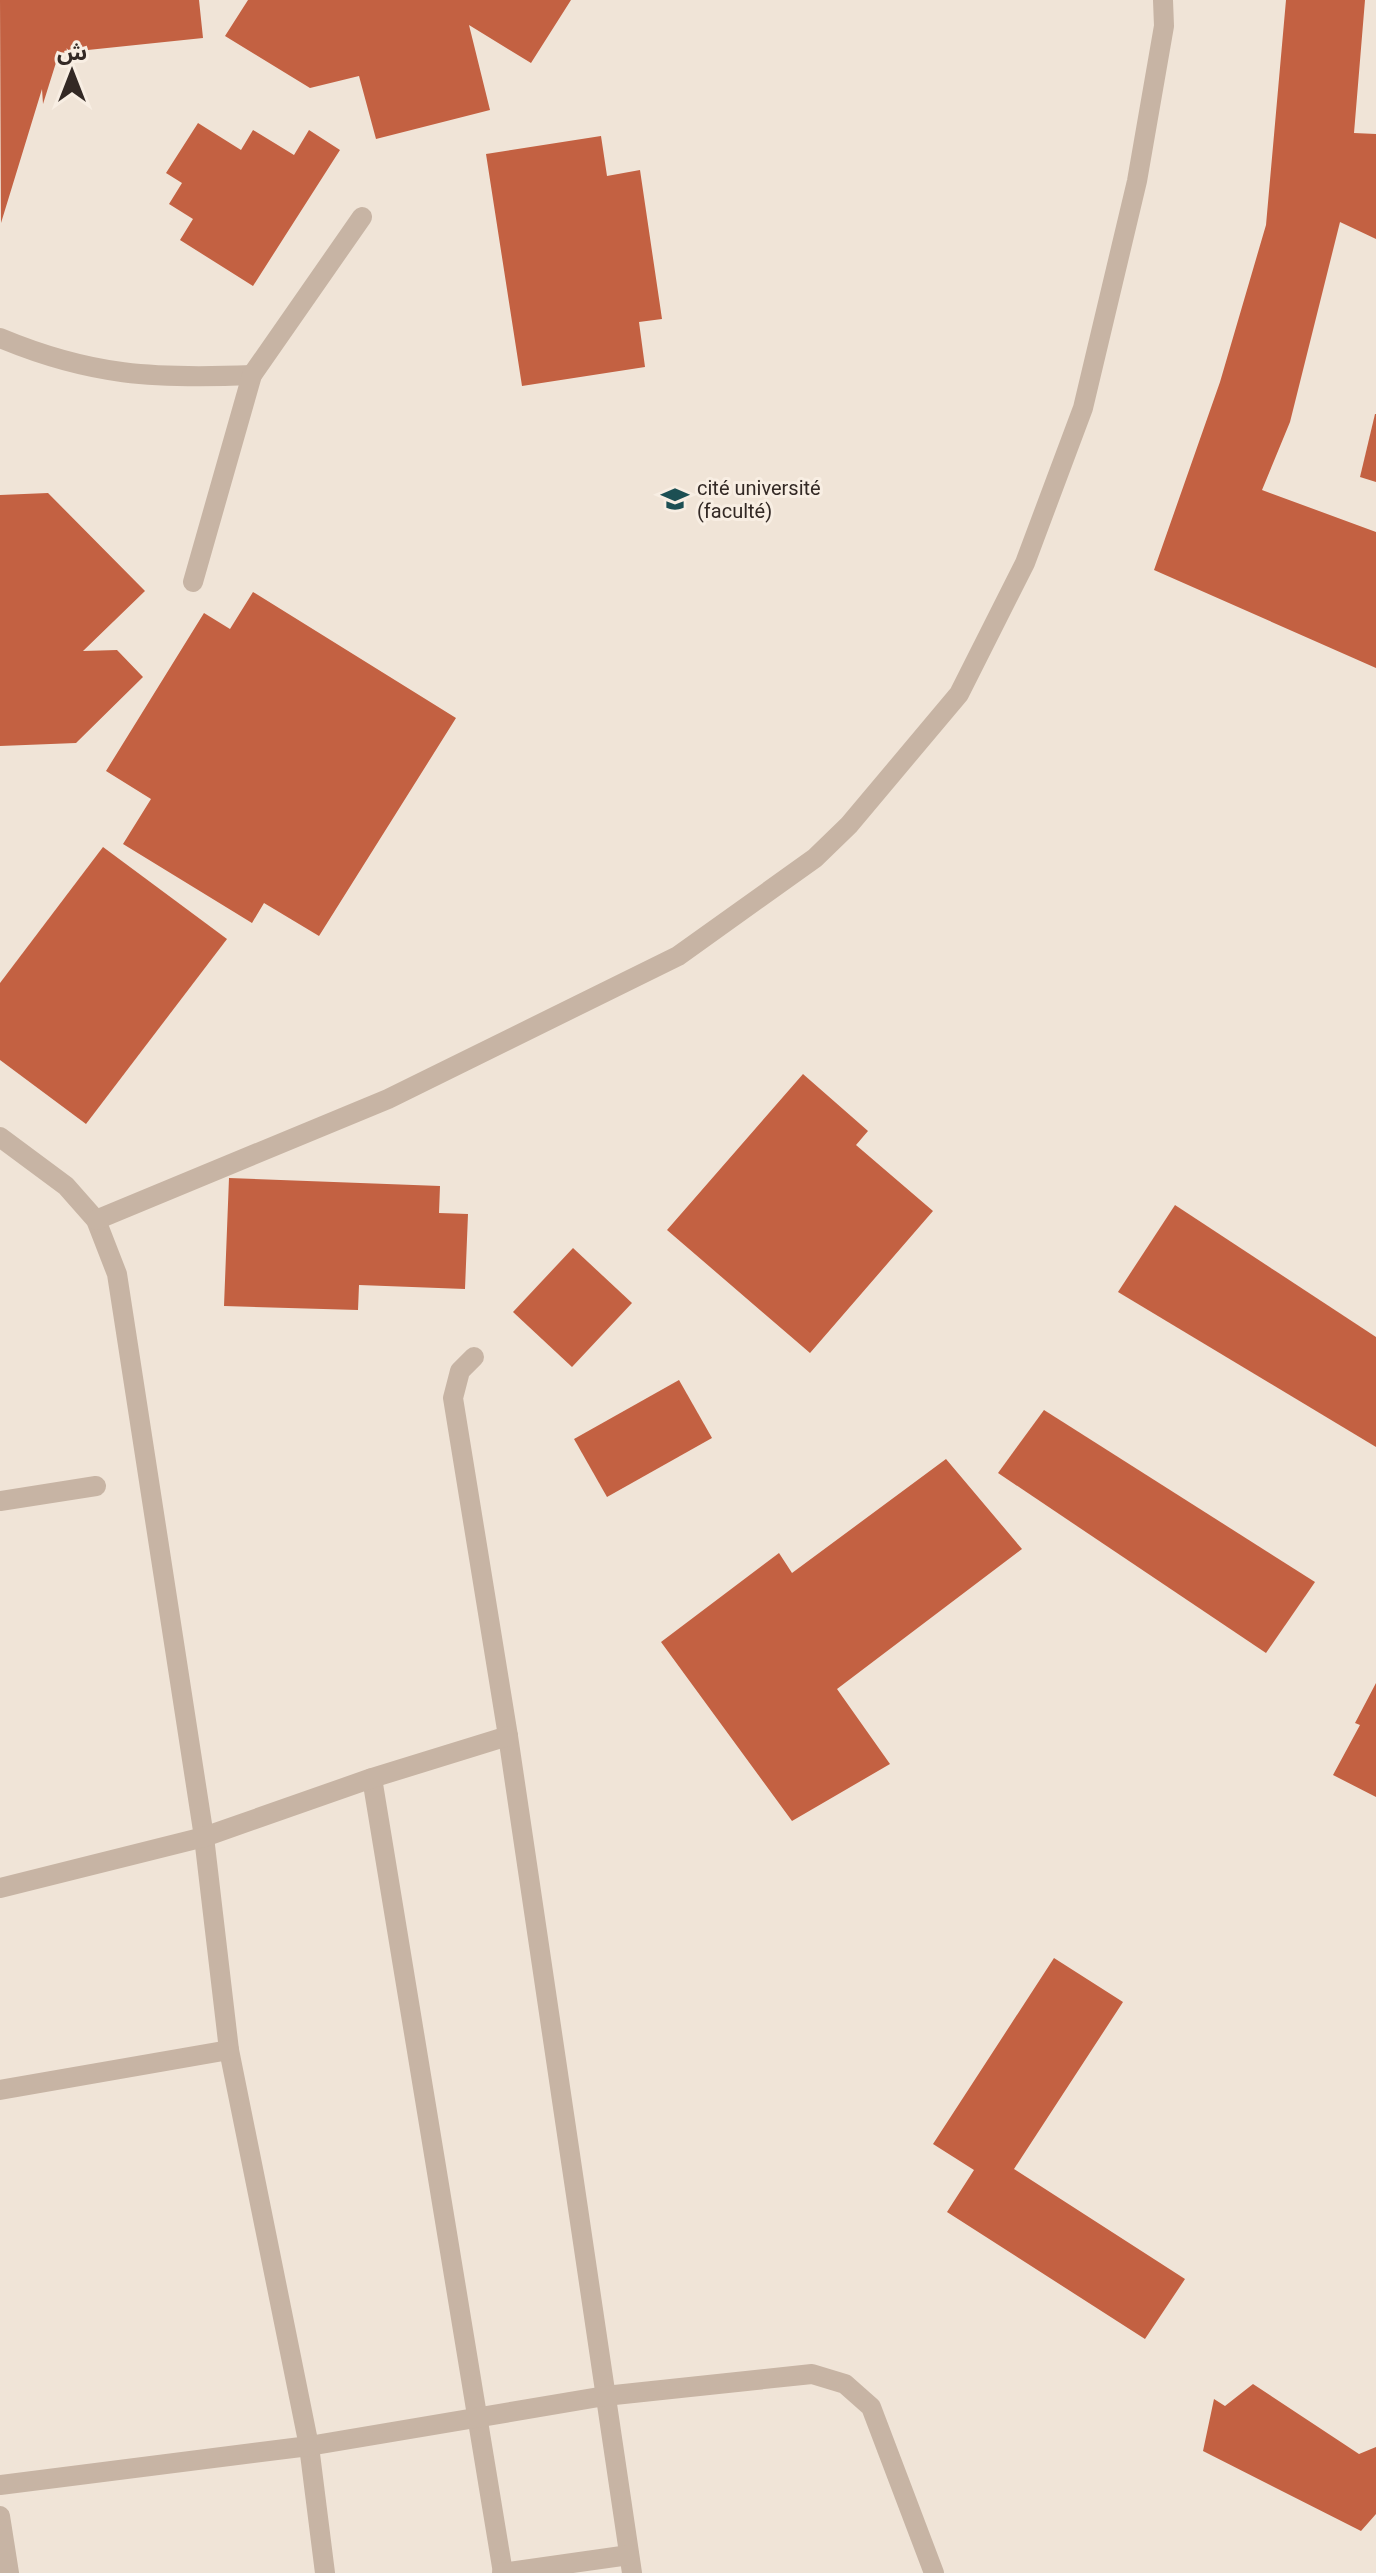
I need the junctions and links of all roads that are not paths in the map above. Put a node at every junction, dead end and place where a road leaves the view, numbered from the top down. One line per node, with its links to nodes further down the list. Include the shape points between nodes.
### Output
1 (1163, 0): 7 (street, via 1164,26 1137,181 1083,408 1025,563 959,694 849,825 815,858 678,956 388,1099)
2 (362, 217): 4 (street)
3 (0, 338): 4 (street, via 105,372 149,377)
4 (252, 375): 5 (street)
5 (193, 582)
6 (0, 1137): 7 (street, via 66,1186)
7 (96, 1220): 13 (street, via 117,1274)
8 (474, 1357): 11 (street, via 460,1371 453,1398)
9 (96, 1486): 10 (street)
10 (0, 1501)
11 (508, 1736): 12 (street); 17 (street)
12 (372, 1778): 13 (street); 18 (street)
13 (204, 1837): 14 (street); 15 (street)
14 (0, 1888)
15 (229, 2050): 16 (street); 19 (street)
16 (0, 2090)
17 (605, 2396): 18 (street); 22 (street); 26 (street, via 812,2374 845,2384 871,2407)
18 (479, 2417): 19 (street); 25 (street)
19 (309, 2446): 20 (street); 24 (street)
20 (0, 2485)
21 (0, 2516): 23 (street)
22 (631, 2564): 25 (street)
23 (9, 2573)
24 (325, 2573)
25 (503, 2573)
26 (934, 2573)

